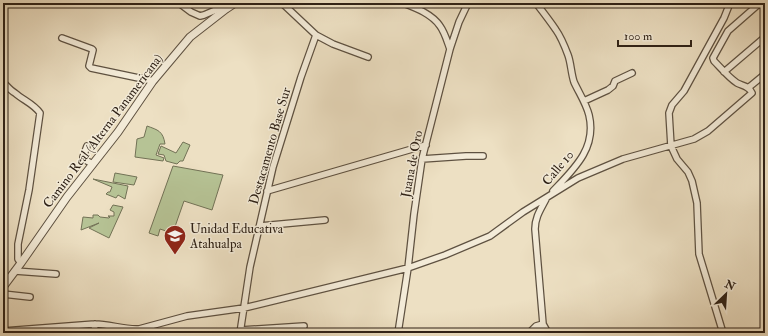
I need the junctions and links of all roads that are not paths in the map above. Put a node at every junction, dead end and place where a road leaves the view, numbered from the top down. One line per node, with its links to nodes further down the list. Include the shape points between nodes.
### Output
1 (179, 3): 9 (street, via 200,16 218,9)
2 (235, 3): 9 (street, Camino Real (Alterna Panamericana))
3 (282, 3): 10 (street)
4 (403, 3): 13 (street, via 435,19 441,26)
5 (468, 3): 13 (street, Juana de Oro)
6 (536, 3): 21 (street, Calle 10, via 557,31)
7 (730, 3): 24 (street, via 684,91 670,109)
8 (760, 3): 15 (street, via 725,34 713,58)
9 (226, 9): 18 (street, Camino Real (Alterna Panamericana), via 190,37)
10 (316, 35): 14 (street); 28 (street, Destacamento Base Sur)
11 (765, 37): 15 (street)
12 (62, 38): 18 (street, via 93,50 89,66 91,68)
13 (450, 49): 22 (street, Juana de Oro)
14 (368, 57)
15 (724, 72): 20 (street)
16 (632, 73): 21 (street, via 615,81 608,90)
17 (765, 74): 20 (street)
18 (153, 81): 27 (street, Camino Real (Alterna Panamericana))
19 (3, 82): 32 (street, via 40,113 18,244 18,258)
20 (748, 88): 24 (street, via 752,94 708,131 694,139)
21 (584, 101): 29 (street, Calle 10, via 589,116 588,146 579,162)
22 (426, 145): 26 (street, Juana de Oro); 28 (street)
23 (87, 146): 27 (street, via 83,159)
24 (671, 146): 29 (street, via 623,159 578,178); 50 (street, via 692,181 697,203 700,254)
25 (483, 156): 26 (street)
26 (422, 159): 33 (street, Juana de Oro)
27 (92, 164): 32 (street, Camino Real (Alterna Panamericana))
28 (267, 191): 31 (street, Destacamento Base Sur)
29 (547, 198): 33 (street, via 490,236); 41 (street, Calle 10, via 535,223)
30 (325, 220): 31 (street)
31 (260, 226): 39 (street, Destacamento Base Sur)
32 (21, 263): 34 (street, Camino Real (Alterna Panamericana))
33 (408, 268): 39 (street); 47 (street, Juana de Oro)
34 (16, 271): 35 (street); 36 (street, Camino Real (Alterna Panamericana))
35 (56, 274)
36 (5, 282)
37 (3, 294): 38 (street)
38 (30, 297)
39 (244, 308): 43 (street, via 187,316); 44 (street, Destacamento Base Sur)
40 (95, 324): 43 (street); 45 (street); 46 (street)
41 (543, 324): 48 (street, via 536,326); 49 (street, Calle 10)
42 (304, 326): 44 (street)
43 (131, 331)
44 (240, 331)
45 (4, 332)
46 (94, 333)
47 (398, 333)
48 (529, 333)
49 (548, 333)
50 (723, 333)

